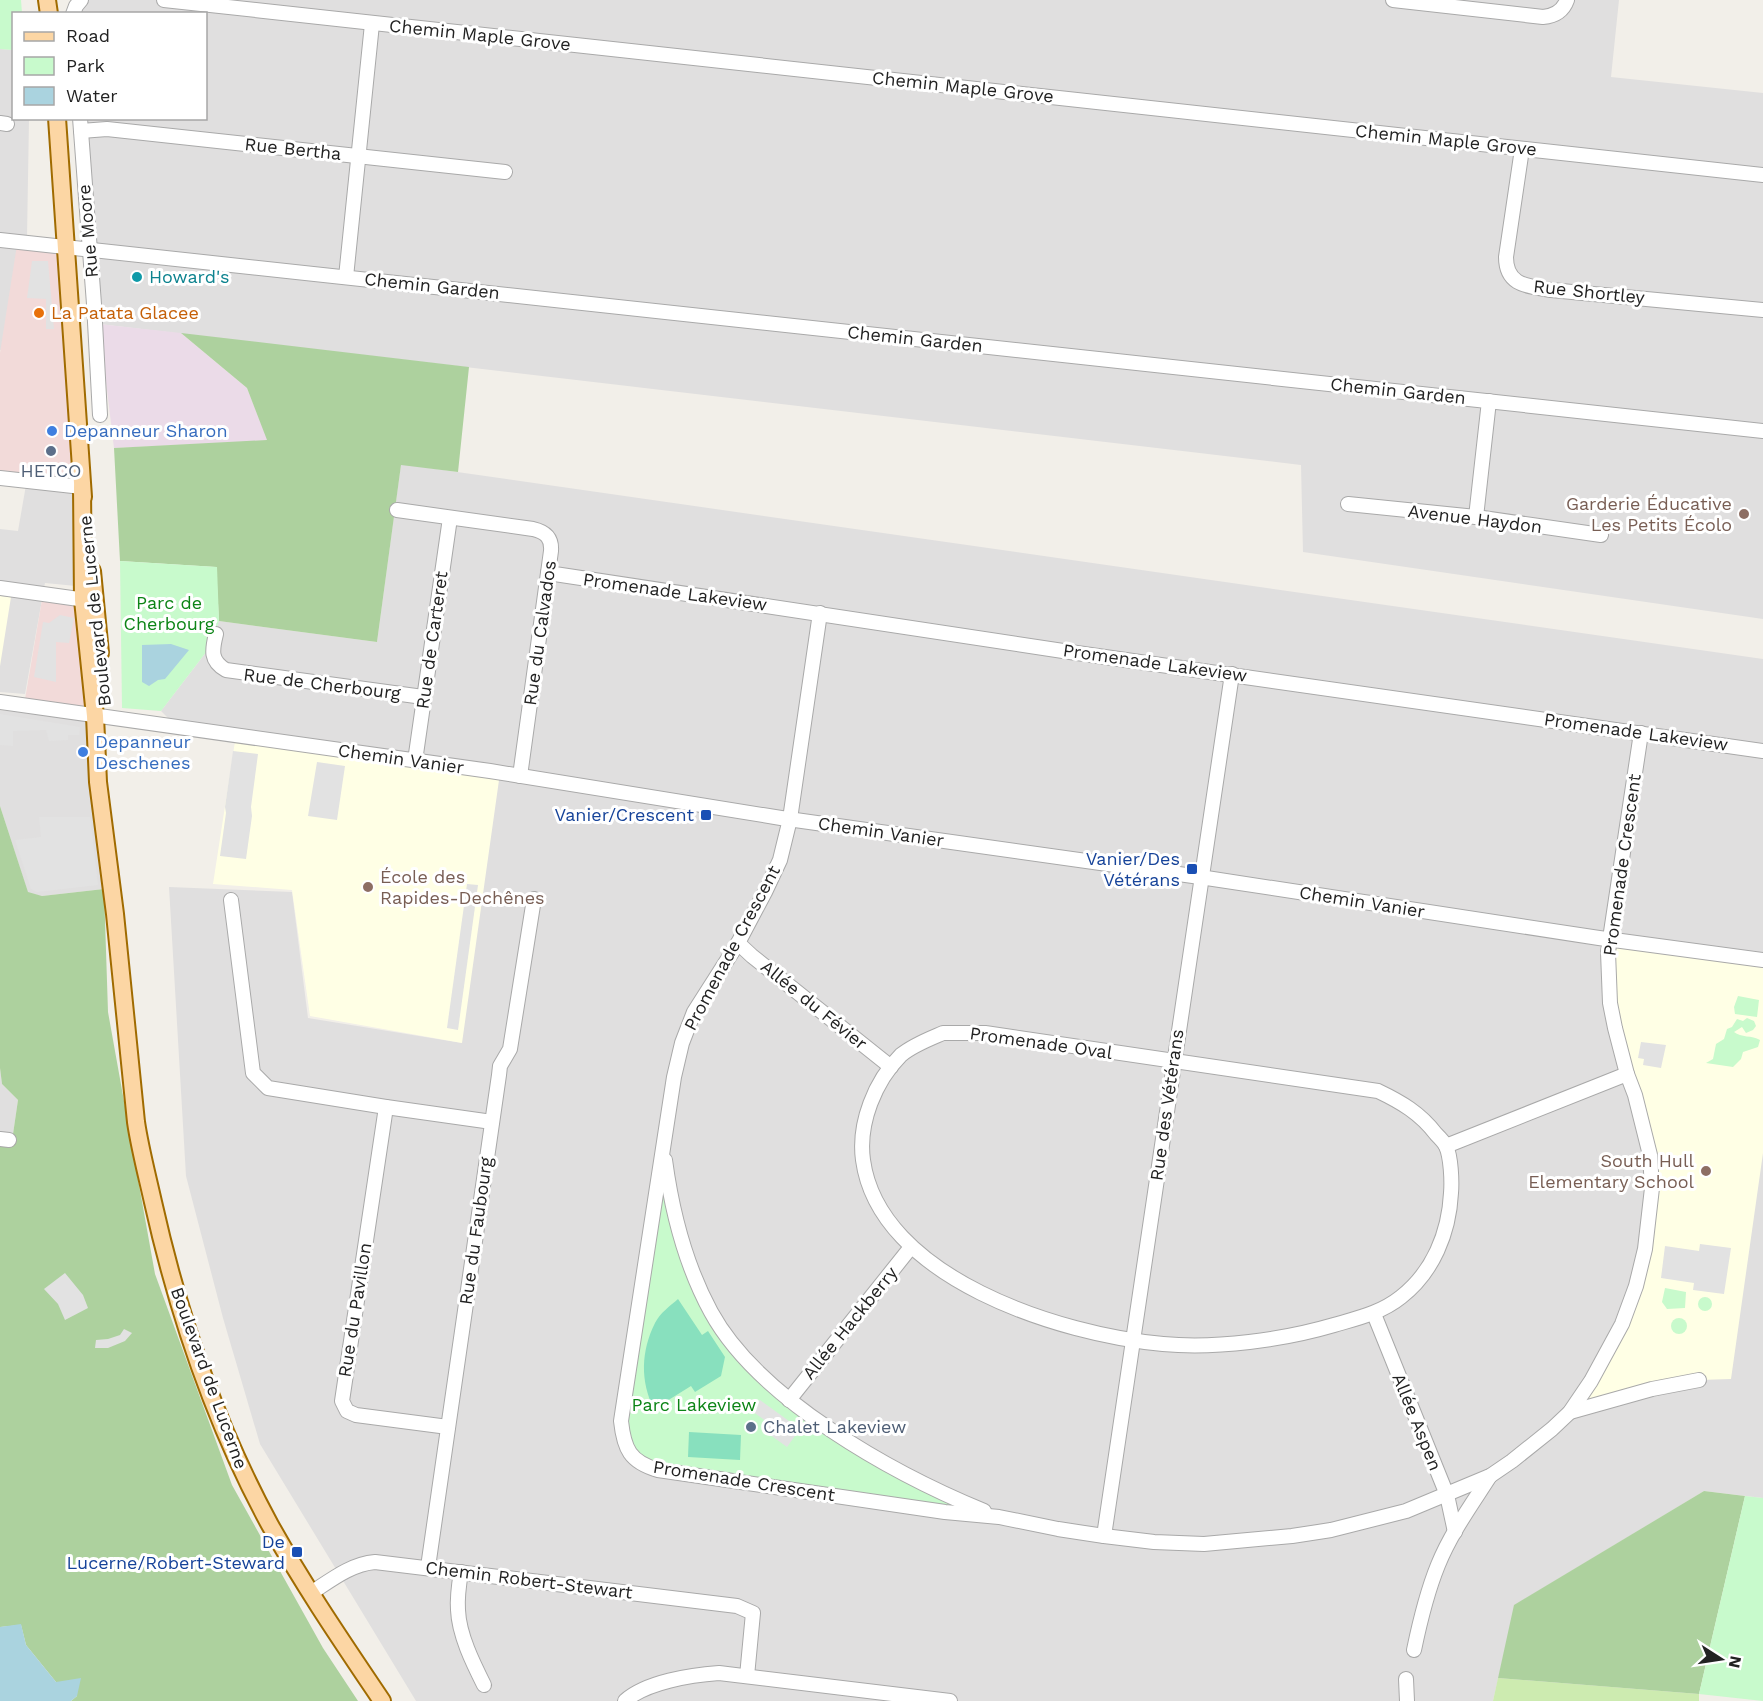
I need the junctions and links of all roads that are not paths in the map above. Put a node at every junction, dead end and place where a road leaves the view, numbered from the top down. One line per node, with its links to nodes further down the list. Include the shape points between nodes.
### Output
1 (164, 0): 4 (street, Chemin Maple Grove)
2 (1394, 0): 3 (street, via 1543,17 1562,9)
3 (1567, 0)
4 (372, 24): 7 (street, Chemin Maple Grove); 8 (street)
5 (57, 120): 12 (main road, Boulevard de Lucerne)
6 (80, 125): 8 (street, Rue Bertha); 13 (street, Rue Moore)
7 (1521, 149): 10 (street, Chemin Maple Grove); 15 (street, Rue Shortley, via 1506,257 1513,279 1551,290)
8 (359, 156): 9 (street, Rue Bertha); 14 (street)
9 (505, 172)
10 (1763, 175)
11 (0, 240): 12 (street, Chemin Garden)
12 (67, 247): 13 (street, Chemin Garden); 20 (main road, Boulevard de Lucerne)
13 (89, 249): 14 (street, Chemin Garden); 17 (street, Rue Moore)
14 (346, 277): 16 (street, Chemin Garden)
15 (1763, 310)
16 (1489, 401): 18 (street, Chemin Garden); 23 (street)
17 (100, 415)
18 (1763, 431)
19 (0, 478): 20 (street)
20 (82, 487): 28 (main road, Boulevard de Lucerne)
21 (1348, 504): 23 (street, Avenue Haydon)
22 (397, 510): 24 (street, Rue du Calvados)
23 (1476, 517): 25 (street, Avenue Haydon)
24 (450, 518): 26 (street, Rue du Calvados, via 545,533 551,545); 32 (street, Rue de Carteret)
25 (1601, 536)
26 (548, 573): 29 (street, Promenade Lakeview); 38 (street, Rue du Calvados)
27 (0, 588): 28 (street)
28 (89, 601): 34 (main road, Boulevard de Lucerne)
29 (820, 613): 31 (street, Promenade Lakeview); 39 (street, Promenade Crescent)
30 (216, 634): 32 (street, Rue de Cherbourg, via 212,650 217,663 226,670)
31 (1232, 674): 35 (street, Promenade Lakeview); 40 (street, Rue des Vétérans)
32 (423, 697): 37 (street, Rue de Carteret)
33 (0, 702): 34 (street, Chemin Vanier)
34 (100, 717): 37 (street, Chemin Vanier); 67 (main road, Boulevard de Lucerne, via 139,1148 181,1314 229,1441 270,1524)
35 (1641, 733): 36 (street, Promenade Lakeview); 43 (street, Promenade Crescent)
36 (1763, 751)
37 (415, 761): 38 (street, Chemin Vanier)
38 (520, 776): 39 (street, Chemin Vanier)
39 (790, 819): 40 (street, Chemin Vanier); 44 (street, Promenade Crescent, via 780,860)
40 (1200, 877): 43 (street, Chemin Vanier); 46 (street, Rue des Vétérans)
41 (534, 899): 50 (street, Rue du Faubourg, via 510,1049 500,1066)
42 (231, 900): 49 (street, via 253,1073 268,1088)
43 (1609, 939): 45 (street, Chemin Vanier); 48 (street, Promenade Crescent, via 1610,1003)
44 (738, 943): 47 (street, Allée du Févier); 51 (street, Promenade Crescent, via 694,1012 682,1043)
45 (1763, 960)
46 (1173, 1061): 47 (street, Promenade Oval, via 961,1033 924,1041); 52 (street, Promenade Oval, via 1378,1091 1406,1104); 55 (street, Rue des Vétérans)
47 (891, 1067): 53 (street, Promenade Oval, via 873,1095 861,1150 865,1177 876,1203)
48 (1627, 1074): 52 (street); 58 (street, Promenade Crescent, via 1650,1155 1652,1188 1645,1249 1622,1324)
49 (386, 1107): 50 (street); 59 (street, Rue du Pavillon, via 342,1401 347,1411 356,1415)
50 (492, 1122): 59 (street, Rue du Faubourg)
51 (663, 1140): 57 (street, Promenade Crescent, via 675,1213 698,1286 723,1331); 62 (street, Promenade Crescent, via 621,1421 622,1436 636,1461 658,1470)
52 (1446, 1146): 54 (street, Promenade Oval, via 1452,1182 1450,1216 1439,1249 1423,1275 1401,1297)
53 (911, 1247): 55 (street, Promenade Oval, via 981,1293 1017,1310 1055,1324); 57 (street, Allée Hackberry)
54 (1374, 1314): 55 (street, Promenade Oval, via 1278,1338 1203,1345); 61 (street, Allée Aspen)
55 (1133, 1341): 64 (street, Rue des Vétérans)
56 (1699, 1380): 58 (street)
57 (789, 1400): 62 (street, Promenade Crescent, via 872,1455)
58 (1570, 1412): 60 (street, Promenade Crescent)
59 (448, 1427): 65 (street, Rue du Faubourg)
60 (1490, 1476): 61 (street, Promenade Crescent); 63 (street)
61 (1447, 1495): 63 (street, Allée Aspen); 64 (street, Promenade Crescent, via 1385,1517 1292,1536 1204,1544)
62 (999, 1517): 64 (street, Promenade Crescent)
63 (1455, 1532): 68 (street, via 1438,1565)
64 (1104, 1536)
65 (428, 1567): 66 (street, Chemin Robert-Stewart); 67 (street, Chemin Robert-Stewart, via 367,1562)
66 (461, 1572): 69 (street, Chemin Robert-Stewart, via 737,1606 753,1613); 71 (street, via 459,1619)
67 (311, 1593): 72 (main road, Boulevard de Lucerne)
68 (1414, 1650)
69 (747, 1676): 73 (street, via 695,1676 648,1687); 74 (street)
70 (1406, 1678): 75 (street)
71 (484, 1685)
72 (382, 1701)
73 (625, 1701)
74 (950, 1701)
75 (1407, 1701)

